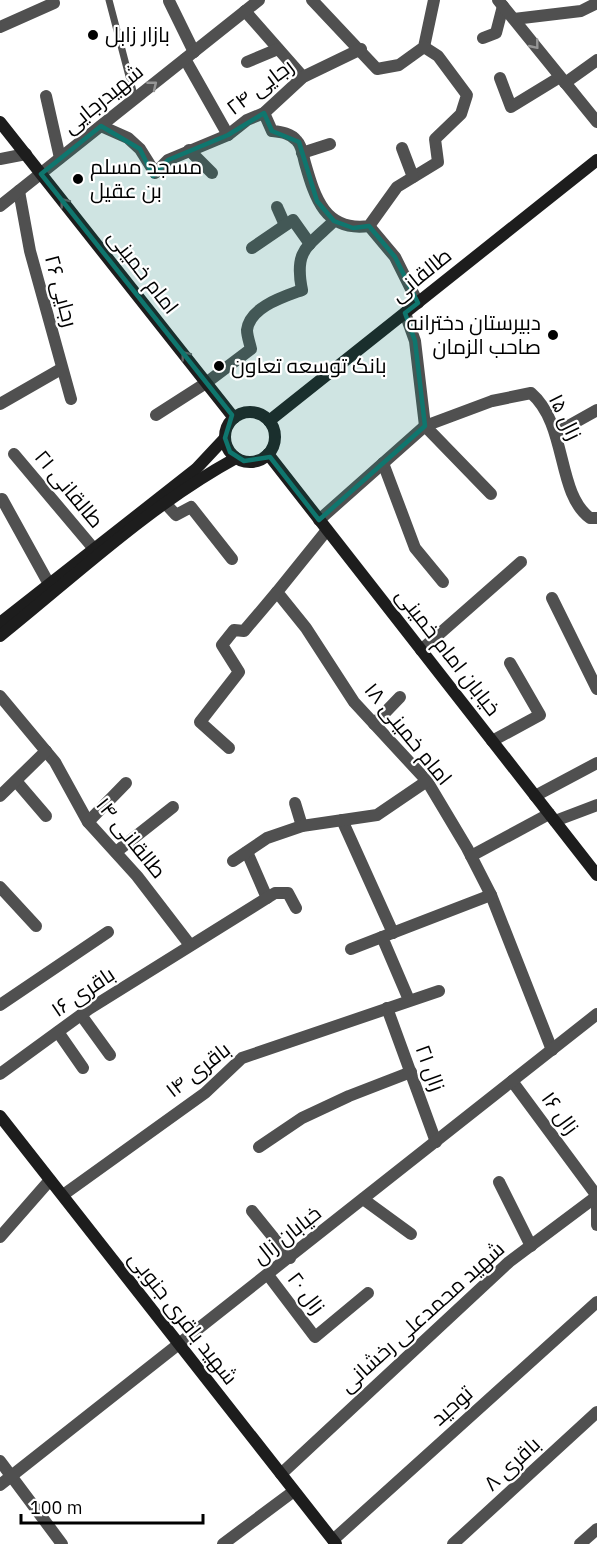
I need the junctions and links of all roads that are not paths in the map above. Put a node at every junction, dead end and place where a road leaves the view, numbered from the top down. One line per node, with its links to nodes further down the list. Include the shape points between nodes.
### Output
1 (109, 0): 23 (lane)
2 (169, 0): 16 (street)
3 (259, 0): 9 (street, شهیدرجایی)
4 (312, 0): 15 (street)
5 (434, 0): 13 (street)
6 (54, 3): 11 (street)
7 (500, 3): 10 (street); 12 (street, via 496,33)
8 (597, 3): 10 (street, via 581,12)
9 (245, 11): 14 (street); 16 (street, شهیدرجایی)
10 (513, 20): 21 (street, one-way to 21)
11 (0, 27)
12 (483, 38)
13 (424, 47): 15 (street, via 399,65 377,69); 39 (street, via 438,56 468,95 461,114 435,139 438,162)
14 (278, 49): 18 (street); 19 (street)
15 (361, 49): 19 (street, رجایی ۲۴)
16 (189, 55): 23 (street, شهیدرجایی, one-way to 16); 28 (street)
17 (597, 60): 21 (street)
18 (247, 62)
19 (303, 77): 24 (street, رجایی ۲۴)
20 (500, 78): 21 (street, via 511,106)
21 (563, 80): 26 (street)
22 (46, 96): 34 (street)
23 (135, 99): 27 (street, شهیدرجایی)
24 (264, 113): 28 (street, رجایی ۲۴); 32 (street, via 272,131 288,133 298,142)
25 (0, 122): 33 (main road, امام خمینی)
26 (597, 122)
27 (101, 126): 31 (street, رجایی ۲۴, via 128,138 155,173 168,160); 34 (street, شهیدرجایی)
28 (228, 135): 31 (street, رجایی ۲۴)
29 (330, 144): 32 (street)
30 (402, 148): 39 (street)
31 (189, 150): 37 (street)
32 (302, 153): 43 (street, via 317,201)
33 (26, 154): 35 (street); 38 (main road, امام خمینی)
34 (60, 158): 38 (street, شهیدرجایی)
35 (0, 159)
36 (595, 167): 48 (main road, طالقانی)
37 (212, 173)
38 (41, 174): 40 (street, شهیدرجایی); 51 (main road, امام خمینی, one-way to 38)
39 (413, 177): 45 (street, via 397,187)
40 (19, 191): 41 (street, شهیدرجایی); 50 (street, رجایی ۲۶, via 30,251)
41 (0, 206)
42 (277, 207): 44 (street)
43 (334, 221): 45 (street, via 353,228); 46 (street)
44 (285, 225): 46 (street, via 293,220); 47 (street)
45 (369, 226): 48 (street, via 395,257)
46 (310, 244): 51 (street, via 302,251 298,271 302,290 280,298 254,315 247,331 251,349)
47 (252, 248)
48 (418, 303): 49 (main road, طالقانی)
49 (405, 313): 57 (main road, طالقانی); 58 (street, via 415,341)
50 (61, 369): 52 (street, رجایی ۲۶); 53 (street)
51 (206, 383): 55 (street); 56 (main road, امام خمینی)
52 (71, 399)
53 (0, 404)
54 (597, 410): 59 (street)
55 (156, 415)
56 (234, 418): 57 (main road, via 256,413); 60 (main road)
57 (269, 421): 62 (main road, via 274,442)
58 (425, 426): 59 (street, زال ۱۵, via 531,393); 64 (street); 65 (street)
59 (556, 433): 68 (street, زال ۱۵, via 576,503 590,518)
60 (225, 438): 63 (main road); 70 (main road, via 196,469)
61 (14, 454): 70 (street, طالقانی ۲۱)
62 (268, 454): 63 (main road, via 253,461); 69 (main road, خیابان امام خمینی)
63 (236, 458): 67 (main road)
64 (383, 463): 69 (street); 73 (street, via 415,548)
65 (490, 494)
66 (2, 499): 74 (street)
67 (165, 503): 71 (street, via 176,515 191,507); 78 (main road)
68 (597, 518)
69 (323, 525): 75 (street); 79 (main road, خیابان امام خمینی)
70 (94, 549): 74 (main road)
71 (232, 559)
72 (521, 562): 79 (street)
73 (443, 582)
74 (49, 584): 77 (main road)
75 (277, 592): 84 (street, امام خمینی ۱۸, via 306,628 354,702); 86 (street, via 244,631 234,630 222,645 239,672 200,722)
76 (552, 598): 81 (street)
77 (0, 623)
78 (0, 636)
79 (421, 650): 85 (main road, خیابان امام خمینی)
80 (510, 663): 85 (street, via 540,716)
81 (597, 689)
82 (0, 696): 87 (street, طالقانی ۱۴)
83 (400, 697): 84 (street)
84 (374, 724): 90 (street, امام خمینی ۱۸)
85 (492, 741): 93 (main road, خیابان امام خمینی)
86 (229, 748)
87 (46, 751): 89 (street); 100 (street, طالقانی ۱۴)
88 (597, 763): 93 (street)
89 (16, 781): 92 (street); 97 (street)
90 (427, 781): 99 (street, via 377,815); 104 (street, امام خمینی ۱۸)
91 (126, 783): 100 (street)
92 (0, 796)
93 (535, 796): 98 (main road, خیابان امام خمینی)
94 (295, 803): 101 (street)
95 (597, 805): 98 (street)
96 (173, 807): 102 (street)
97 (46, 816)
98 (552, 817): 104 (street); 106 (main road, خیابان امام خمینی)
99 (342, 820): 101 (street); 113 (street)
100 (88, 822): 102 (street, طالقانی ۱۴)
101 (302, 826): 103 (street, via 267,838)
102 (116, 852): 114 (street, طالقانی ۱۴)
103 (247, 852): 105 (street); 109 (street)
104 (471, 856): 108 (street, امام خمینی ۱۸)
105 (233, 861)
106 (597, 875)
107 (0, 887): 111 (street)
108 (491, 895): 113 (street); 123 (street, امام خمینی ۱۸)
109 (267, 898): 110 (street, via 288,892); 114 (street, باقری ۱۶)
110 (296, 908)
111 (36, 926)
112 (108, 932): 118 (street)
113 (388, 935): 115 (street); 117 (street)
114 (190, 945): 121 (street, باقری ۱۶)
115 (351, 949)
116 (439, 991): 117 (street, باقری ۱۴)
117 (409, 1000): 119 (street, باقری ۱۴)
118 (0, 1005)
119 (387, 1008): 126 (street, زال ۲۱); 134 (street, باقری ۱۴, via 242,1058 205,1093)
120 (597, 1014): 123 (street, خیابان زال)
121 (81, 1015): 122 (street, باقری ۱۶); 124 (street)
122 (58, 1032): 125 (street); 127 (street, باقری ۱۶)
123 (552, 1050): 128 (street, خیابان زال)
124 (110, 1055)
125 (82, 1068)
126 (411, 1072): 130 (street, زال ۲۱); 131 (street, via 302,1118)
127 (0, 1074)
128 (512, 1081): 130 (street, خیابان زال); 135 (street, زال ۱۶)
129 (1, 1119): 132 (main road, شهید باقری جنوبی)
130 (436, 1142): 136 (street, خیابان زال)
131 (259, 1148)
132 (51, 1180): 134 (main road, شهید باقری جنوبی); 140 (street)
133 (499, 1182): 141 (street)
134 (63, 1195): 146 (main road, شهید باقری جنوبی)
135 (597, 1196): 138 (street); 141 (street, شهید محمدعلی رخشانی)
136 (363, 1199): 139 (street); 142 (street, خیابان زال)
137 (252, 1211): 142 (street)
138 (596, 1222)
139 (411, 1234)
140 (0, 1237)
141 (531, 1246): 149 (street, شهید محمدعلی رخشانی, via 509,1262)
142 (290, 1258): 143 (street, خیابان زال)
143 (268, 1275): 144 (street, زال ۲۰, via 315,1337); 146 (street, خیابان زال)
144 (368, 1293)
145 (597, 1302): 154 (street, توحید)
146 (180, 1345): 149 (main road, شهید باقری جنوبی); 150 (street, خیابان زال)
147 (597, 1412): 157 (street, باقری ۸)
148 (0, 1461): 150 (street)
149 (281, 1474): 152 (main road, شهید باقری جنوبی)
150 (11, 1476): 151 (street, خیابان زال); 155 (street)
151 (0, 1485)
152 (294, 1491): 154 (main road, شهید باقری جنوبی); 156 (street)
153 (597, 1529): 158 (street)
154 (334, 1542)
155 (62, 1544)
156 (223, 1544)
157 (453, 1544)
158 (580, 1544)

